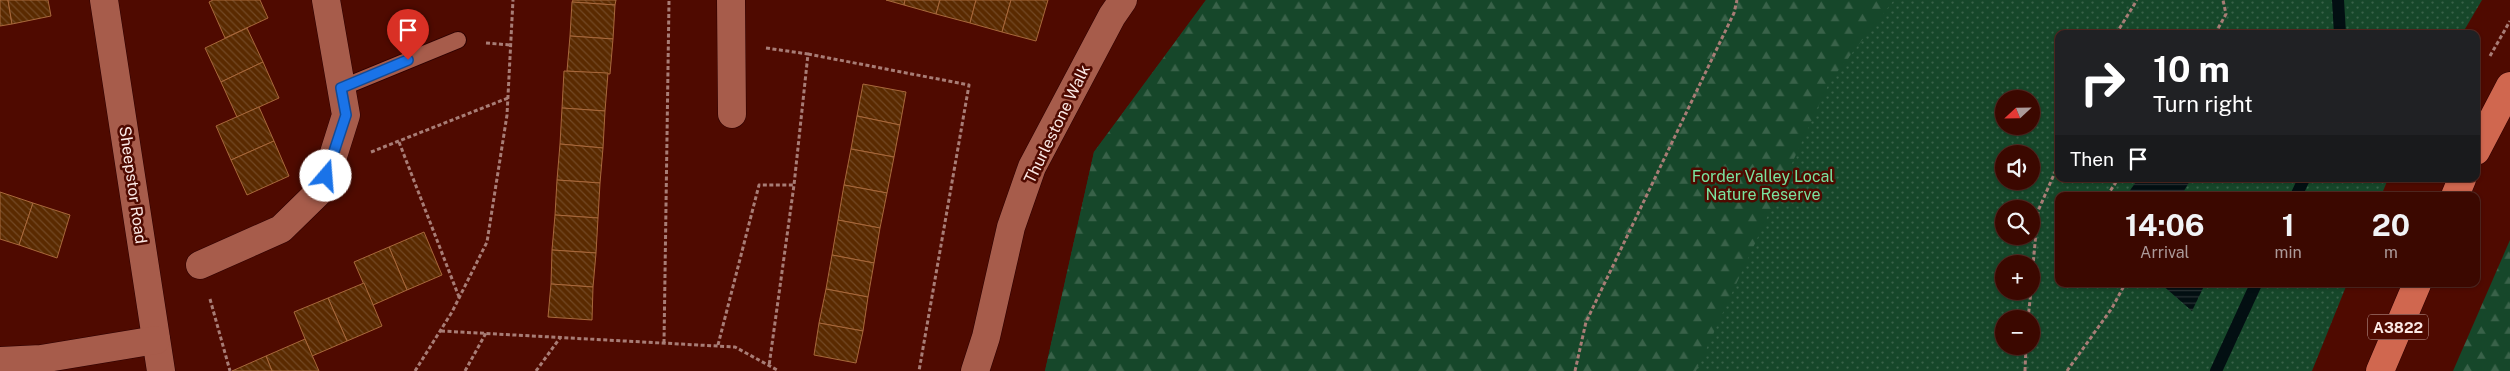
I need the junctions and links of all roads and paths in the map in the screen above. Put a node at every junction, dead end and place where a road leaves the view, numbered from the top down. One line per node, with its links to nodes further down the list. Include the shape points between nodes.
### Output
1 (104, 0): 34 (street, Sheepstor Road)
2 (326, 0): 18 (street)
3 (513, 0): 19 (path)
4 (669, 0): 35 (path)
5 (731, 0): 14 (street)
6 (1123, 0): 47 (street, Thurlestone Walk, via 1032,167 1011,227)
7 (1737, 0): 48 (path, via 1586,322)
8 (2137, 0): 11 (path)
9 (2223, 0): 12 (path, via 2226,14)
10 (2510, 21): 16 (path)
11 (2118, 30)
12 (2217, 30)
13 (458, 40): 18 (lane)
14 (731, 43): 15 (path); 20 (street)
15 (808, 54): 25 (path); 46 (path, via 968,85)
16 (2486, 63)
17 (2510, 86): 22 (main road)
18 (341, 88): 23 (street, via 346,115)
19 (508, 98): 21 (path); 30 (path, via 487,242)
20 (732, 114)
21 (399, 142): 23 (path); 30 (path)
22 (2480, 143)
23 (330, 163): 27 (street, via 322,188 281,229)
24 (2055, 172): 26 (path, via 2038,211)
25 (794, 185): 36 (path, via 759,185); 39 (path)
26 (2034, 255)
27 (200, 265): 41 (path)
28 (2123, 287): 50 (path)
29 (2416, 287): 51 (main road, A3822)
30 (459, 298): 31 (path)
31 (441, 331): 32 (path); 42 (path)
32 (486, 333): 33 (path); 43 (path)
33 (561, 337): 35 (path); 44 (path)
34 (156, 340): 38 (street, via 41,359); 40 (street, Sheepstor Road)
35 (664, 343): 36 (path)
36 (718, 345): 39 (path, via 735,347)
37 (2026, 355): 49 (path)
38 (0, 361)
39 (769, 366): 45 (path)
40 (161, 371)
41 (230, 371)
42 (415, 371)
43 (465, 371)
44 (536, 371)
45 (779, 371)
46 (919, 371)
47 (975, 371)
48 (1575, 371)
49 (2025, 371)
50 (2067, 371)
51 (2380, 371)

